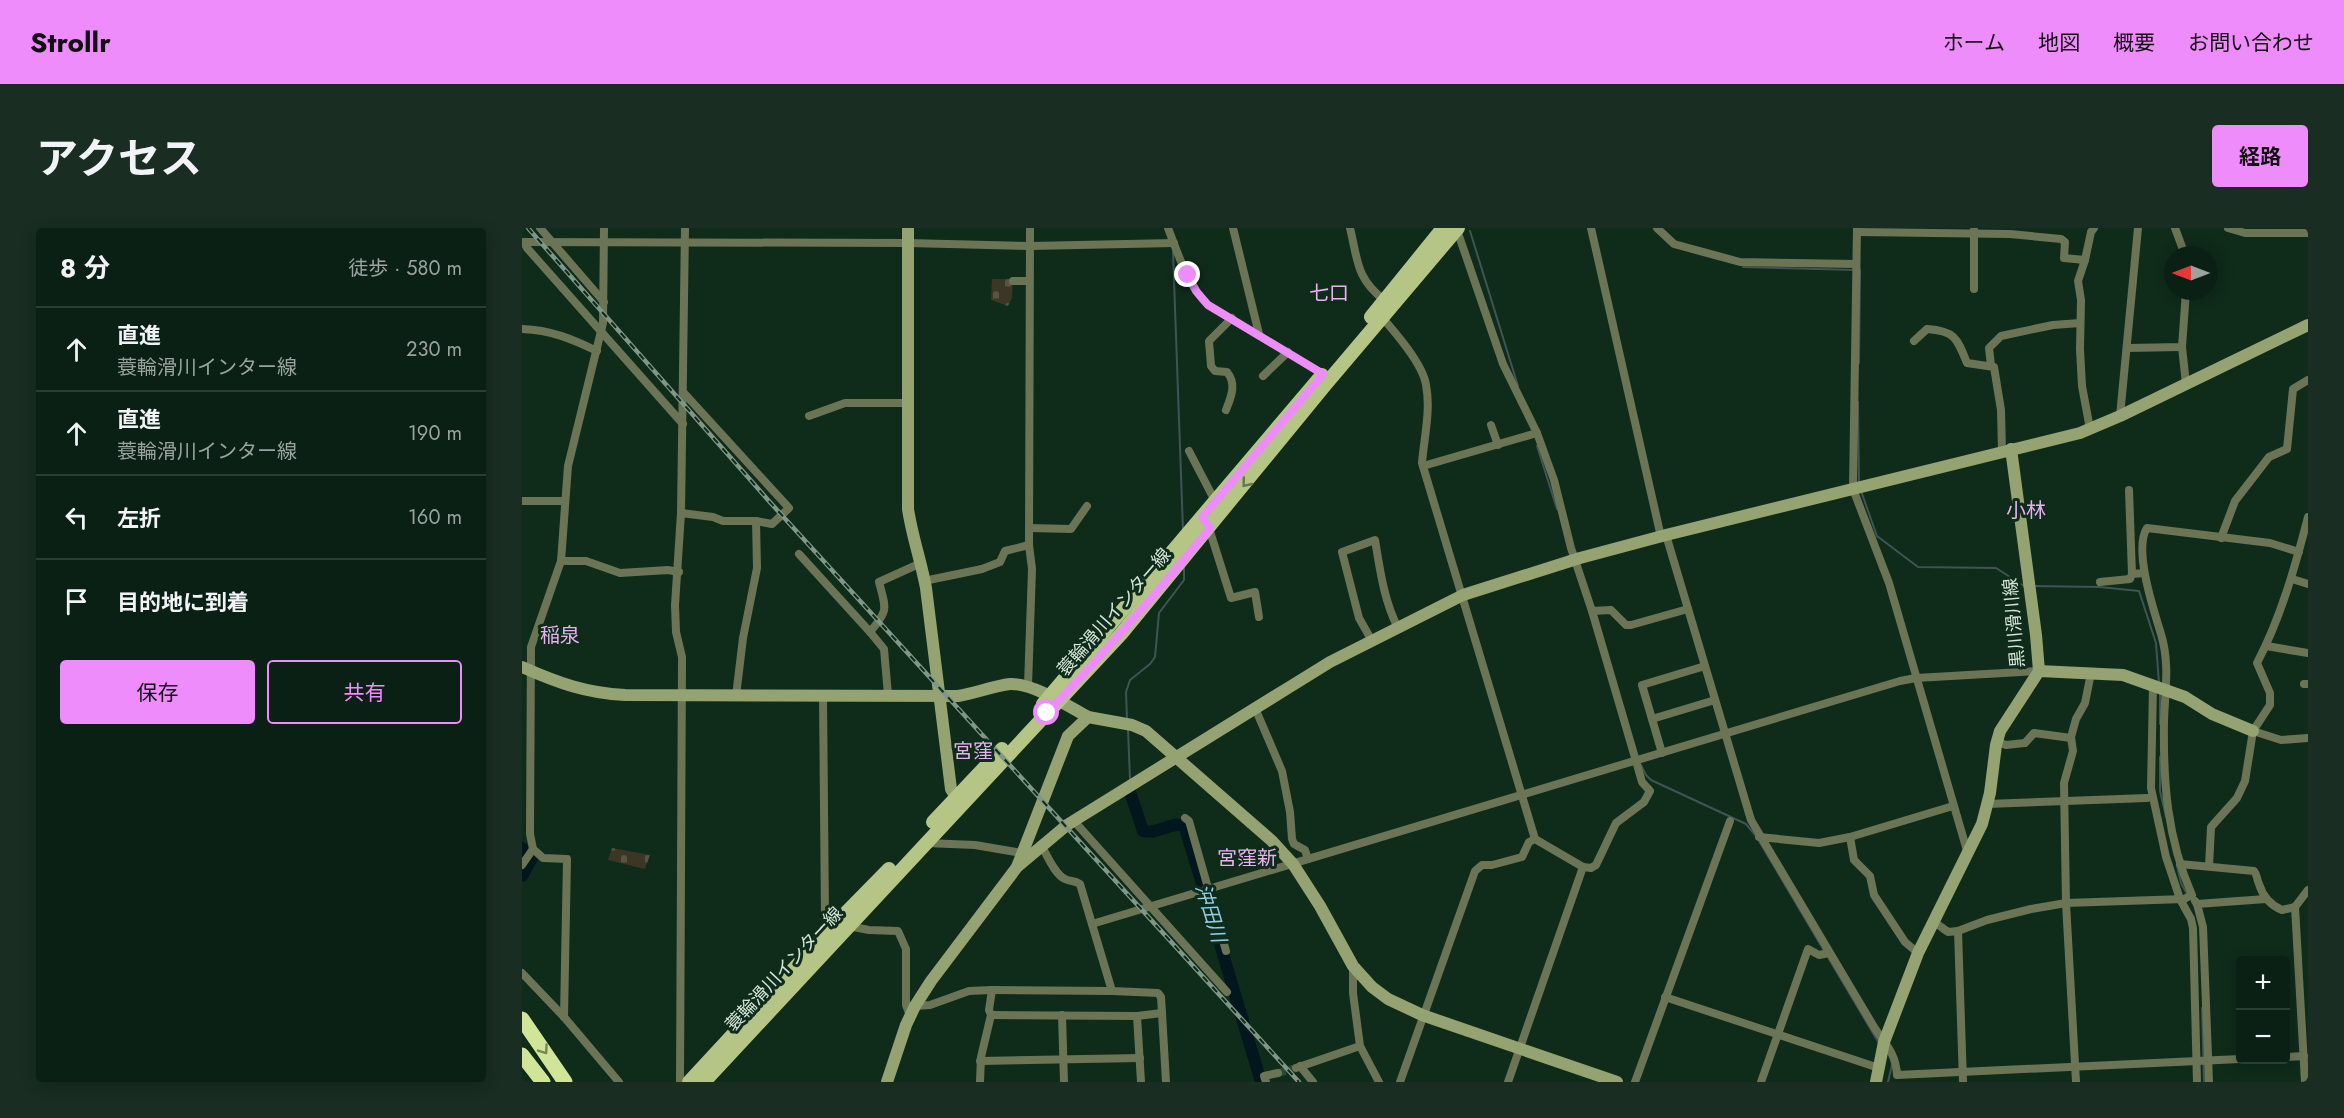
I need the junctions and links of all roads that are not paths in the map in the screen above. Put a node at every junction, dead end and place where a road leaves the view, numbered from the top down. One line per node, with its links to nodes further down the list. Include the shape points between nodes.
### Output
1 (540, 228): 21 (street)
2 (604, 228): 22 (street)
3 (685, 228): 23 (street)
4 (908, 228): 24 (street)
5 (1030, 228): 26 (street)
6 (1168, 228): 25 (street)
7 (1233, 228): 41 (street)
8 (1350, 228): 35 (street, via 1361,276)
9 (1591, 228): 76 (street)
10 (1658, 228): 29 (street, via 1674,244 1740,262)
11 (2094, 228): 28 (street)
12 (2138, 228): 44 (street)
13 (2175, 228): 27 (street)
14 (2228, 228): 18 (street, via 2245,233)
15 (1453, 229): 35 (main road, 蓑輪滑川インター線); 60 (street, via 1503,364)
16 (1857, 230): 17 (street); 29 (street)
17 (1974, 230): 28 (street, via 2061,239 2065,242 2064,258); 32 (street)
18 (2276, 231): 19 (street)
19 (2308, 233)
20 (523, 242): 21 (street); 40 (street)
21 (553, 243): 22 (street); 34 (street)
22 (605, 243): 23 (street); 34 (street)
23 (685, 243): 24 (street); 52 (street)
24 (908, 243): 26 (street); 53 (street)
25 (1174, 243): 26 (street); 36 (street, via 1201,298)
26 (1030, 246): 31 (street)
27 (2182, 246)
28 (2085, 260): 37 (street, via 2078,281)
29 (1856, 264): 65 (street)
30 (1013, 281): 31 (street)
31 (1028, 281): 75 (street)
32 (1974, 289)
33 (2185, 300): 43 (street)
34 (604, 302): 40 (street)
35 (1381, 309): 48 (main road, 蓑輪滑川インター線); 64 (street, via 1426,382); 74 (main road, 蓑輪滑川インター線, one-way to 74)
36 (1232, 318): 41 (street); 54 (street, via 1209,342 1211,366 1231,377 1232,395)
37 (2080, 323): 47 (street, via 2001,336 1989,348); 59 (street, via 2082,386)
38 (2308, 325): 51 (street)
39 (522, 329): 45 (street, via 552,332)
40 (601, 333): 45 (street); 57 (street)
41 (1258, 334): 46 (street)
42 (1914, 341): 47 (street, via 1927,329 1949,332 1956,337 1967,363)
43 (2182, 347): 44 (street); 51 (street)
44 (2127, 348): 56 (street)
45 (597, 351): 68 (street, via 568,466)
46 (1288, 352): 48 (street); 49 (street)
47 (1991, 366): 63 (street, via 1995,370)
48 (1323, 374): 69 (main road, 蓑輪滑川インター線)
49 (1263, 376)
50 (2308, 380): 77 (street, via 2293,389 2287,449 2269,457 2235,501)
51 (2186, 384): 56 (street)
52 (683, 392): 57 (street); 73 (street, via 789,508 772,524)
53 (908, 403): 55 (street, via 845,403); 83 (street, via 908,509)
54 (1226, 410)
55 (808, 416)
56 (2120, 416): 59 (street)
57 (683, 424): 71 (street)
58 (1491, 425): 61 (street)
59 (2090, 429): 63 (street)
60 (1537, 433): 61 (street); 81 (street)
61 (1498, 445): 64 (street)
62 (1189, 451): 69 (street)
63 (2007, 451): 65 (street); 102 (street, 黒川滑川線)
64 (1423, 466): 91 (street)
65 (1853, 489): 76 (street); 104 (street, via 1889,583)
66 (2129, 490): 86 (street)
67 (522, 501): 68 (street)
68 (565, 501): 82 (street)
69 (1215, 501): 74 (main road, 蓑輪滑川インター線)
70 (1087, 506): 75 (street, via 1071,529)
71 (681, 513): 73 (street, via 723,521); 84 (street)
72 (2308, 517): 79 (street)
73 (756, 521): 111 (street, via 757,568)
74 (1206, 523): 94 (street, via 1232,598 1255,592); 112 (main road, 蓑輪滑川インター線)
75 (1029, 528): 78 (street)
76 (1663, 536): 81 (street); 92 (street)
77 (2221, 538): 79 (street, via 2270,543); 85 (street, via 2147,528 2143,534)
78 (1029, 545): 88 (street, via 1005,551 1000,562 982,569); 105 (street, via 1032,569)
79 (2299, 552): 87 (street)
80 (799, 554): 96 (street)
81 (1575, 560): 91 (street); 93 (street)
82 (561, 561): 84 (street, via 586,561 620,573); 101 (street)
83 (921, 562): 88 (street); 96 (street, via 879,582 884,616)
84 (679, 572): 110 (street, via 675,606 682,657)
85 (2144, 573): 86 (street); 106 (street, via 2168,669)
86 (2132, 574): 89 (street, via 2124,581)
87 (2292, 579): 90 (street); 98 (street)
88 (924, 581): 109 (street)
89 (2100, 582)
90 (2308, 584)
91 (1463, 595): 95 (street); 126 (street)
92 (1688, 609): 93 (street, via 1631,625 1611,610); 100 (street)
93 (1592, 611): 125 (street)
94 (1259, 617)
95 (1398, 628): 97 (street); 97 (street, via 1383,585 1375,540 1342,552 1359,618)
96 (870, 632): 108 (street, via 884,649)
97 (1372, 641): 114 (street)
98 (2266, 646): 99 (street); 117 (street, via 2257,663 2270,693 2270,705)
99 (2308, 653)
100 (1705, 666): 113 (street); 116 (street, via 1642,685)
101 (526, 669): 110 (street, via 596,693); 124 (street)
102 (2039, 671): 103 (street); 104 (street); 121 (street, 黒川滑川線, via 2000,731)
103 (2091, 673): 106 (street, via 2123,675); 119 (street, via 2085,703)
104 (1916, 678): 118 (street); 131 (street)
105 (1028, 686): 109 (street, via 1011,684 958,696); 112 (street)
106 (2161, 689): 117 (street); 145 (street, via 2164,788); 152 (street, via 2151,788 2166,857)
107 (823, 695): 108 (street); 111 (street); 159 (street, via 825,918)
108 (888, 695): 109 (street)
109 (939, 695): 127 (street, via 951,789)
110 (682, 696): 111 (street); 198 (street)
111 (736, 696)
112 (1055, 699): 115 (street); 127 (main road, 蓑輪滑川インター線); 138 (main road, 蓑輪滑川インター線)
113 (1715, 700): 116 (street); 118 (street)
114 (1255, 708): 123 (street); 143 (street, via 1282,771 1292,839 1305,850)
115 (1088, 717): 123 (street, via 1128,724 1153,735); 141 (street, via 1068,736)
116 (1652, 719): 122 (street)
117 (2253, 730): 120 (street, via 2281,740); 147 (street, via 2245,781 2237,798 2211,827)
118 (1725, 734): 122 (street); 135 (street)
119 (2071, 738): 121 (street, via 2034,733 2025,743); 129 (street, via 2073,751 2064,783)
120 (2308, 738)
121 (1997, 742): 130 (street, 黒川滑川線)
122 (1662, 753): 125 (street)
123 (1177, 756): 133 (street); 144 (street)
124 (526, 758): 140 (street)
125 (1636, 761): 126 (street); 149 (street, via 1642,782 1650,791 1644,802 1616,823 1596,865)
126 (1521, 795): 137 (street); 143 (street)
127 (956, 797): 159 (main road, 蓑輪滑川インター線)
128 (2147, 798): 129 (street)
129 (2064, 801): 130 (street); 154 (street)
130 (1987, 804): 142 (street, 黒川滑川線)
131 (1953, 806): 136 (street); 142 (street)
132 (1185, 818): 150 (street)
133 (1074, 821): 139 (street); 156 (street)
134 (1730, 821): 170 (street)
135 (1759, 837): 136 (street, via 1812,844); 163 (street)
136 (1850, 837): 164 (street, via 1854,860 1870,876 1874,895 1905,942)
137 (1535, 840): 149 (street); 175 (street, via 1529,842 1522,857 1482,865 1475,871)
138 (926, 843): 141 (street, via 975,845); 159 (main road, 蓑輪滑川インター線)
139 (1041, 845): 148 (street); 160 (street, via 1059,874 1080,884)
140 (533, 849): 146 (street); 177 (street, via 543,858 567,859)
141 (1022, 853): 148 (street)
142 (1968, 854): 158 (street, 黒川滑川線)
143 (1308, 859): 144 (street)
144 (1293, 864): 150 (street); 165 (street)
145 (2180, 864): 147 (street); 152 (street)
146 (522, 865)
147 (2209, 866): 153 (street, via 2254,871)
148 (1017, 867): 171 (street)
149 (1583, 867): 183 (street)
150 (1208, 889): 156 (street); 162 (street)
151 (2308, 890): 157 (street)
152 (2187, 897): 154 (street); 155 (street); 191 (street, via 2193,928)
153 (2266, 899): 155 (street); 157 (street, via 2282,910)
154 (2066, 903): 161 (street, via 1998,917); 193 (street)
155 (2197, 904): 192 (street, via 2203,927)
156 (1151, 906): 160 (street); 169 (street)
157 (2295, 906): 179 (street)
158 (1933, 921): 161 (street, via 1948,932); 164 (street, 黒川滑川線)
159 (843, 923): 171 (street, via 869,930 898,931 906,949 906,1005); 198 (main road, 蓑輪滑川インター線); 202 (main road, 蓑輪滑川インター線)
160 (1092, 924): 168 (street)
161 (1958, 931): 196 (street)
162 (1226, 951)
163 (1829, 953): 180 (street, via 1819,955 1808,949); 181 (street)
164 (1918, 953): 181 (street, 黒川滑川線)
165 (1353, 966): 175 (street, via 1388,999); 182 (street)
166 (522, 973): 177 (street)
167 (992, 990): 168 (street); 171 (street, via 969,991); 173 (street)
168 (1112, 991): 172 (street, via 1158,993)
169 (1227, 992)
170 (1665, 997): 180 (street); 214 (street)
171 (913, 1011): 203 (street)
172 (1162, 1013): 176 (street); 207 (street)
173 (991, 1015): 174 (street); 190 (street)
174 (1062, 1015): 176 (street); 189 (street)
175 (1422, 1015): 183 (street); 211 (street)
176 (1137, 1016): 187 (street)
177 (564, 1017): 201 (street)
178 (522, 1019): 200 (highway, one-way to 200)
179 (2305, 1022): 185 (street)
180 (1777, 1034): 194 (street); 215 (street)
181 (1884, 1042): 194 (street, 黒川滑川線); 197 (street, via 1897,1061)
182 (1360, 1046): 209 (street, via 1298,1067); 210 (street)
183 (1520, 1048): 212 (street); 213 (street)
184 (522, 1054): 199 (highway)
185 (2304, 1056): 186 (street); 220 (street)
186 (2290, 1057)
187 (1140, 1058): 189 (street); 206 (street)
188 (2236, 1059): 192 (street)
189 (1063, 1060): 190 (street); 205 (street)
190 (980, 1061): 204 (street)
191 (2196, 1061): 192 (street); 193 (street); 218 (street)
192 (2209, 1061): 219 (street)
193 (2075, 1067): 196 (street); 217 (street)
194 (1879, 1068): 216 (street, 黒川滑川線)
195 (1278, 1073): 208 (street, via 1264,1076)
196 (1963, 1077): 197 (street)
197 (1896, 1078)
198 (681, 1081)
199 (543, 1082)
200 (565, 1082)
201 (619, 1082)
202 (704, 1082)
203 (887, 1082)
204 (980, 1082)
205 (1064, 1082)
206 (1141, 1082)
207 (1166, 1082)
208 (1266, 1082)
209 (1313, 1082)
210 (1379, 1082)
211 (1400, 1082)
212 (1508, 1082)
213 (1617, 1082)
214 (1635, 1082)
215 (1761, 1082)
216 (1876, 1082)
217 (2076, 1082)
218 (2197, 1082)
219 (2209, 1082)
220 (2305, 1082)

